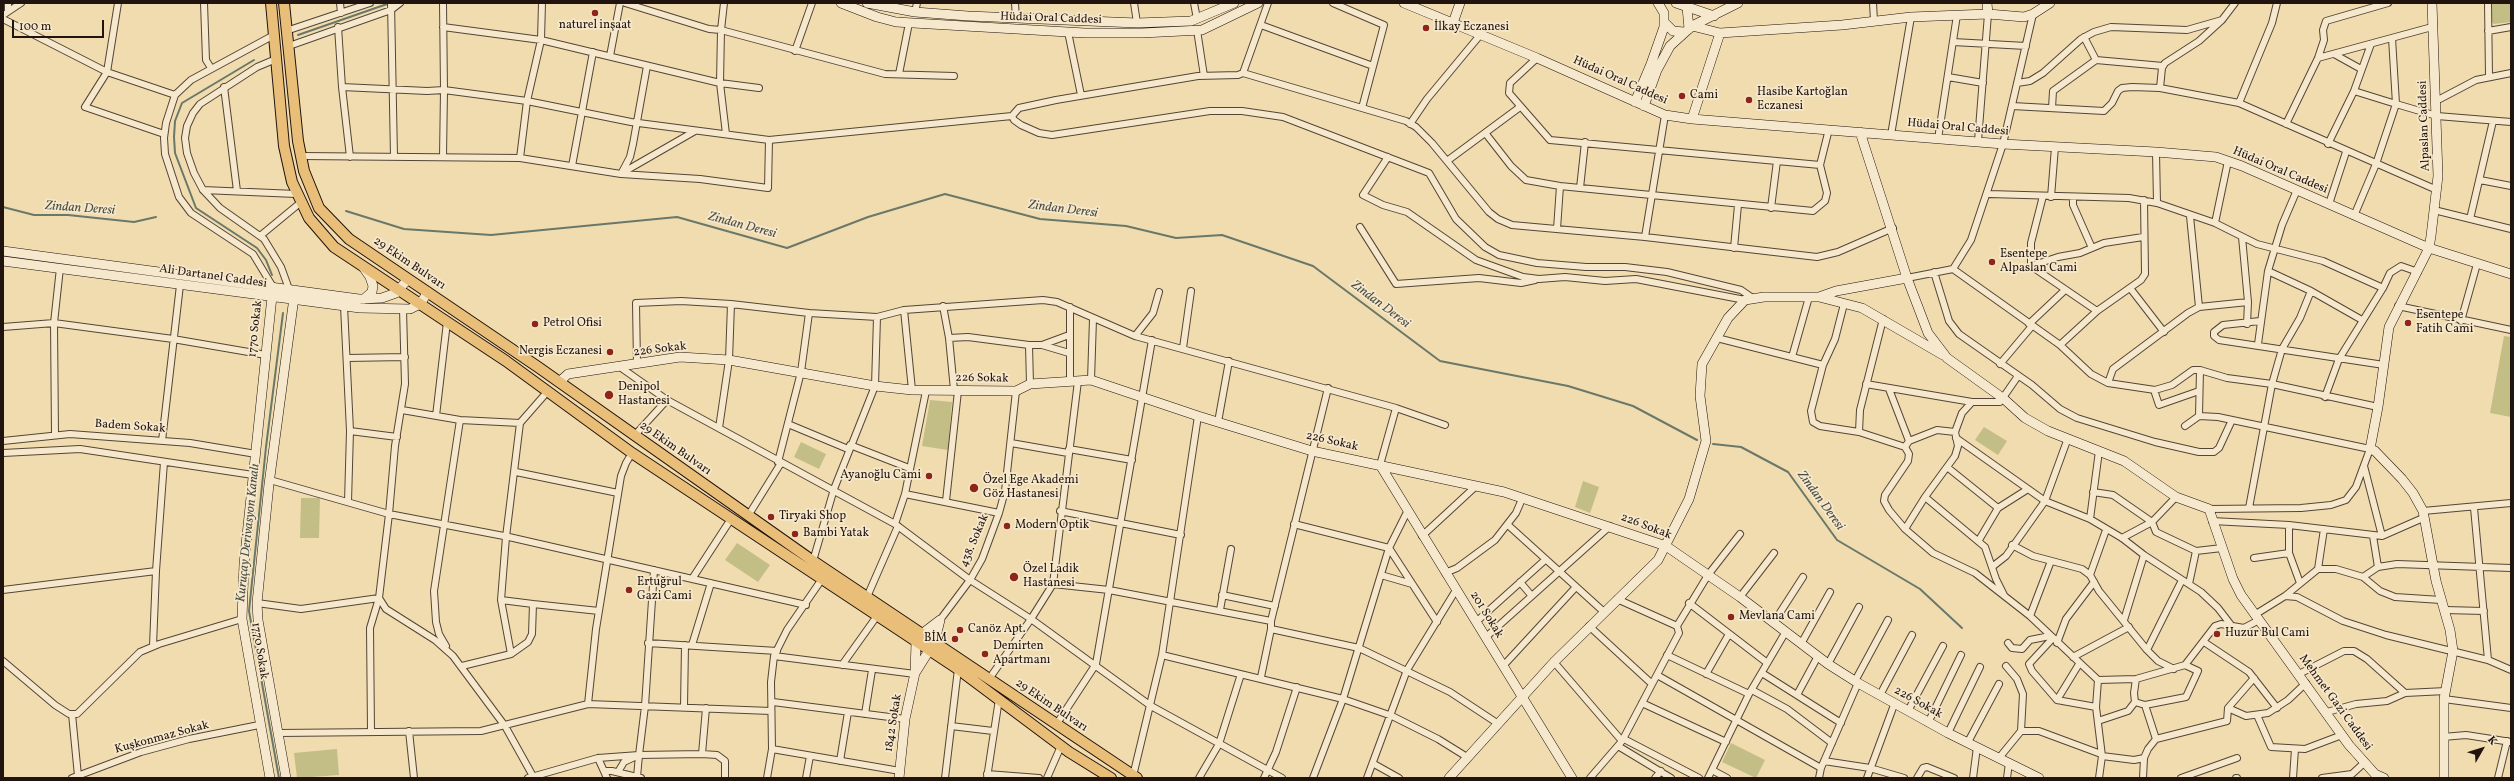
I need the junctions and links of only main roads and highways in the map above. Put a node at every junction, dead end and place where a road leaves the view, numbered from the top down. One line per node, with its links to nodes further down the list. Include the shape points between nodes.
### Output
1 (271, 3): 4 (main road, 29 Ekim Bulvarı, via 284,146 298,198 320,233 334,247 548,391 632,453 958,669 1061,746)
2 (284, 3): 3 (main road, 29 Ekim Bulvarı, via 301,156 312,194 328,218 349,239 559,382 813,561)
3 (1135, 777)
4 (1111, 778)

